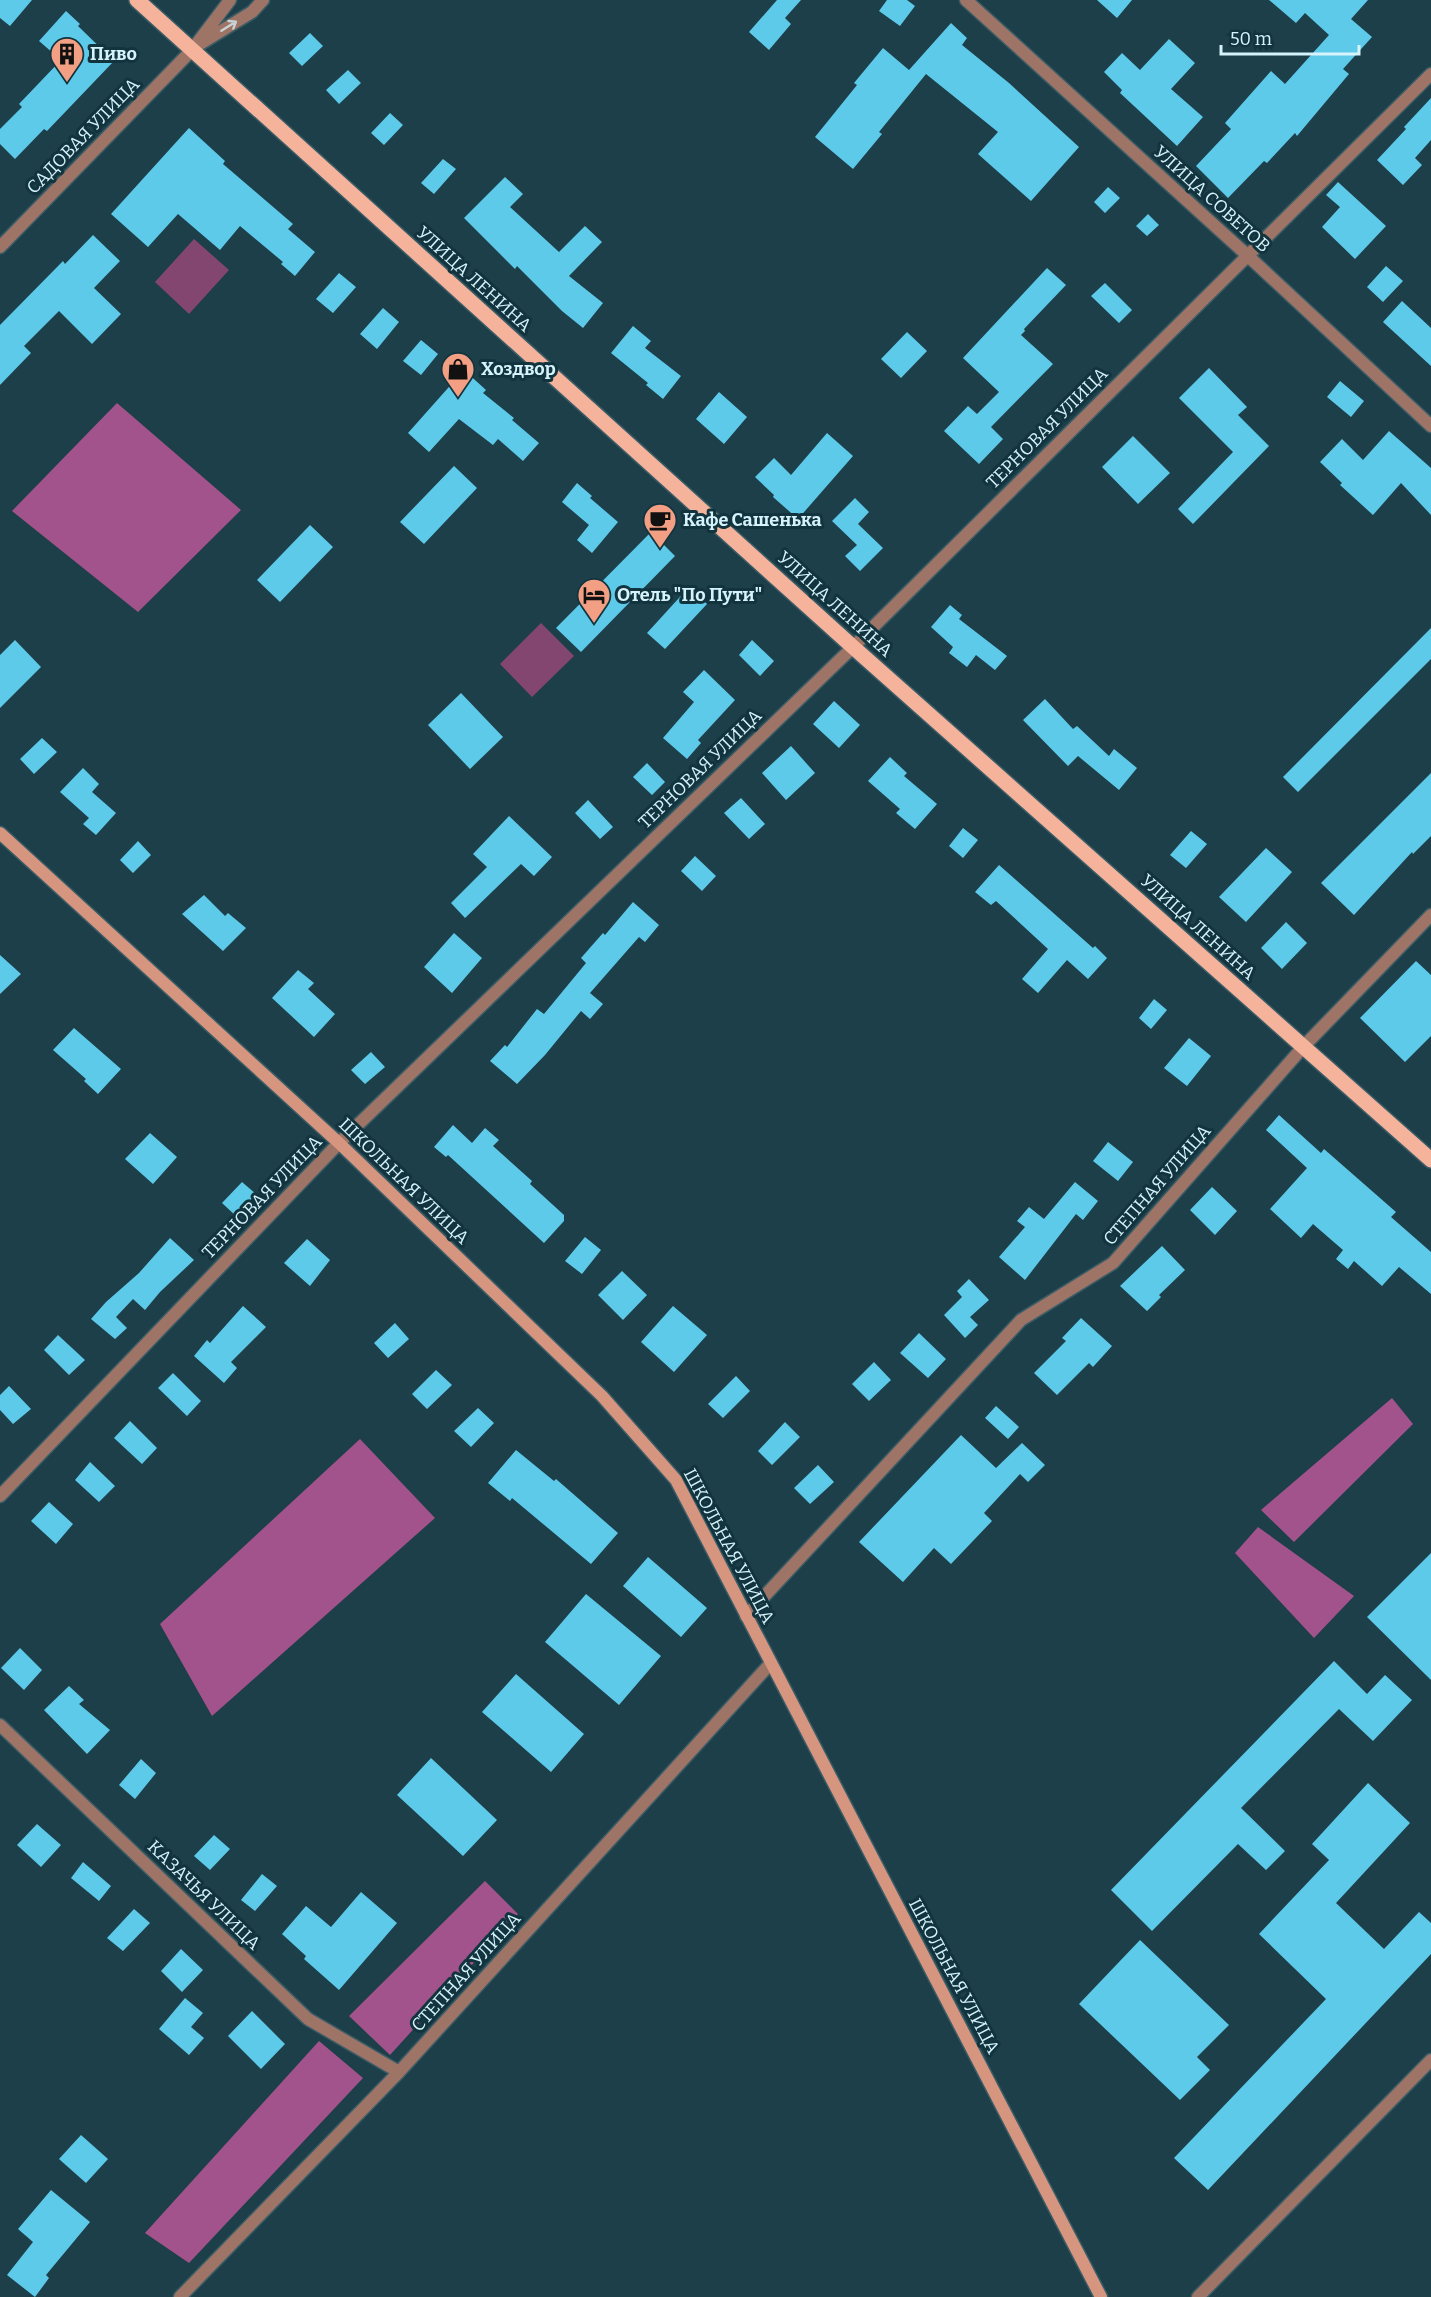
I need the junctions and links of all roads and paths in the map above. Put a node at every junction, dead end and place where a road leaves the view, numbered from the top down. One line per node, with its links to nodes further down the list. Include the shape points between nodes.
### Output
1 (137, 0): 5 (main road, УЛИЦА ЛЕНИНА)
2 (230, 0): 5 (street, САДОВАЯ УЛИЦА)
3 (263, 0): 5 (street, САДОВАЯ УЛИЦА, one-way to 3, via 252,12)
4 (966, 0): 8 (street, УЛИЦА СОВЕТОВ)
5 (192, 50): 7 (street, САДОВАЯ УЛИЦА); 10 (main road, УЛИЦА ЛЕНИНА)
6 (1431, 74): 8 (street, ТЕРНОВАЯ УЛИЦА)
7 (0, 247)
8 (1247, 255): 9 (street, УЛИЦА СОВЕТОВ); 10 (street, ТЕРНОВАЯ УЛИЦА)
9 (1431, 426)
10 (853, 646): 13 (main road, УЛИЦА ЛЕНИНА); 14 (street, ТЕРНОВАЯ УЛИЦА)
11 (0, 834): 14 (street, ШКОЛЬНАЯ УЛИЦА)
12 (1431, 915): 13 (street, СТЕПНАЯ УЛИЦА)
13 (1304, 1046): 15 (main road, УЛИЦА ЛЕНИНА); 17 (street, СТЕПНАЯ УЛИЦА, via 1113,1263 1021,1320)
14 (339, 1143): 16 (street, ТЕРНОВАЯ УЛИЦА); 17 (street, ШКОЛЬНАЯ УЛИЦА, via 602,1396 676,1480)
15 (1431, 1160)
16 (0, 1496)
17 (746, 1616): 18 (street, ШКОЛЬНАЯ УЛИЦА)
18 (771, 1663): 21 (street, СТЕПНАЯ УЛИЦА); 23 (street, ШКОЛЬНАЯ УЛИЦА)
19 (0, 1725): 21 (street, КАЗАЧЬЯ УЛИЦА, via 308,2019)
20 (1431, 2060): 24 (street)
21 (399, 2072): 22 (street, СТЕПНАЯ УЛИЦА)
22 (180, 2297)
23 (1101, 2297)
24 (1198, 2297)

